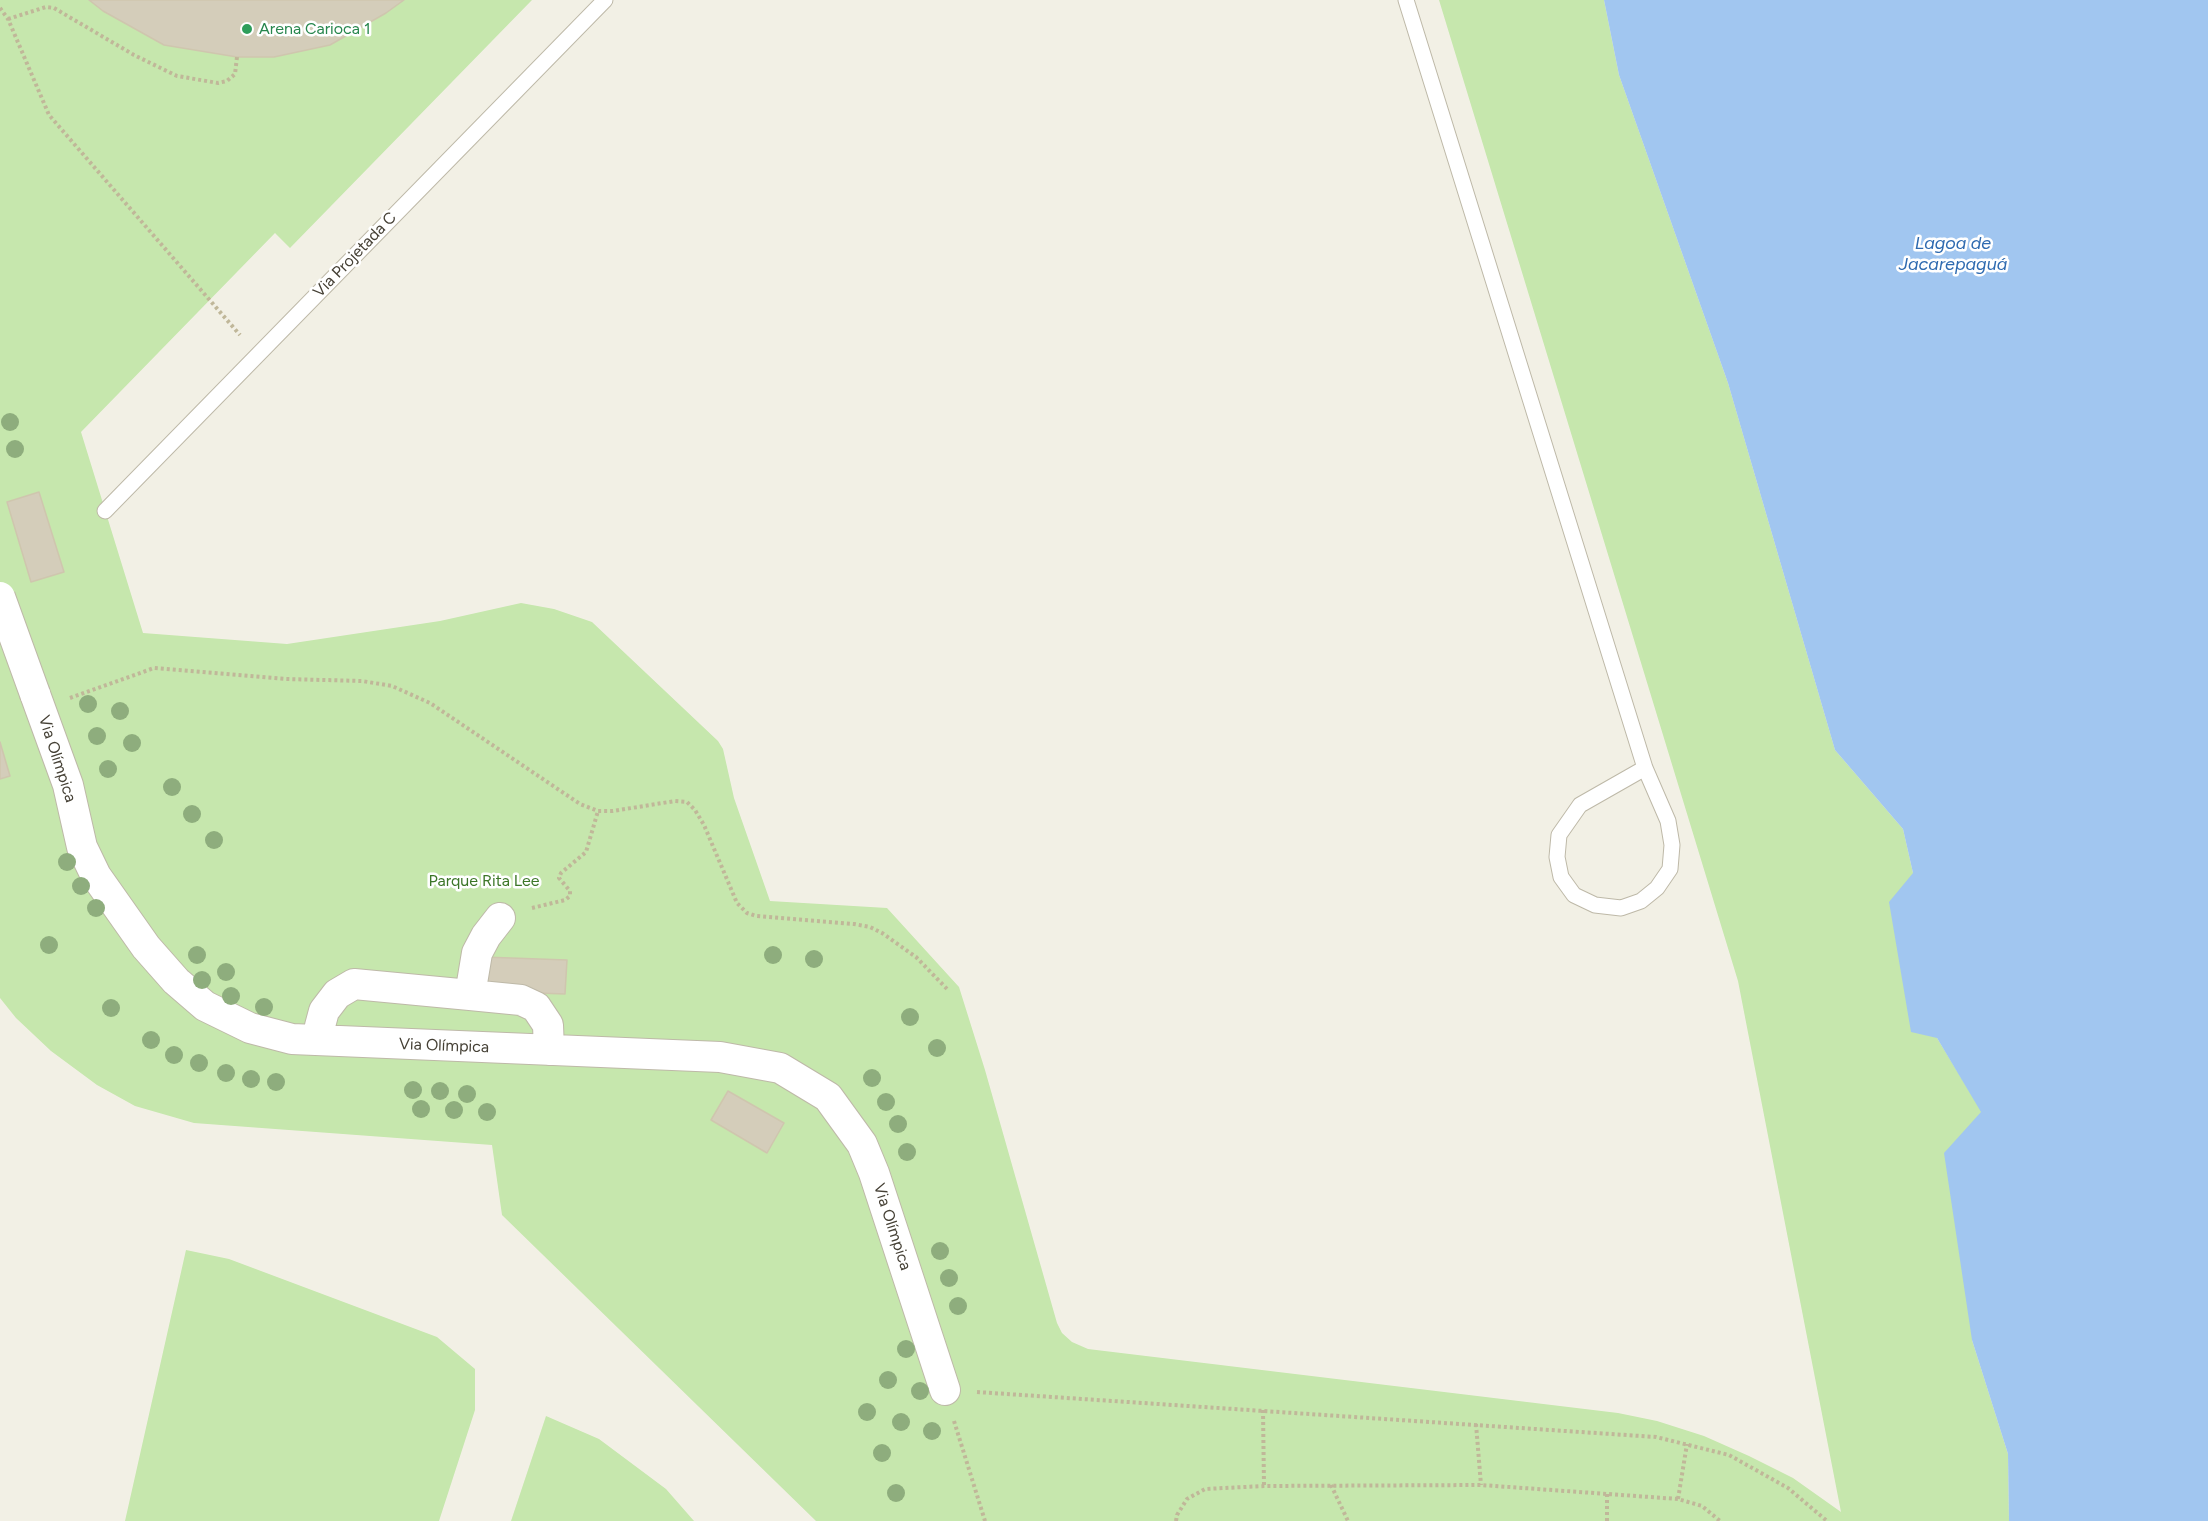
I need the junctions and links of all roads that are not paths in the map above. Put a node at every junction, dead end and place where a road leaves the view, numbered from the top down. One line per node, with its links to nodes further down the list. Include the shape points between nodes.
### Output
1 (605, 0): 3 (lane, Via Projetada C)
2 (1406, 0): 5 (lane)
3 (105, 511)
4 (0, 597): 8 (street, Via Olímpica, bridge, via 68,785 82,847 96,876 146,947 205,1006 244,1025 292,1039)
5 (1645, 768): 5 (lane, via 1668,821 1670,869 1657,888 1641,901 1621,908 1595,905 1574,895 1561,877 1558,835 1580,805)
6 (500, 918): 7 (street, via 477,953)
7 (470, 995): 8 (street, via 354,984 337,994 324,1011); 9 (street, via 521,1000 536,1007 548,1025)
8 (320, 1040): 9 (street, Via Olímpica)
9 (549, 1050): 10 (street, Via Olímpica, via 720,1057 780,1068 828,1097 862,1144 874,1173)
10 (945, 1390)

